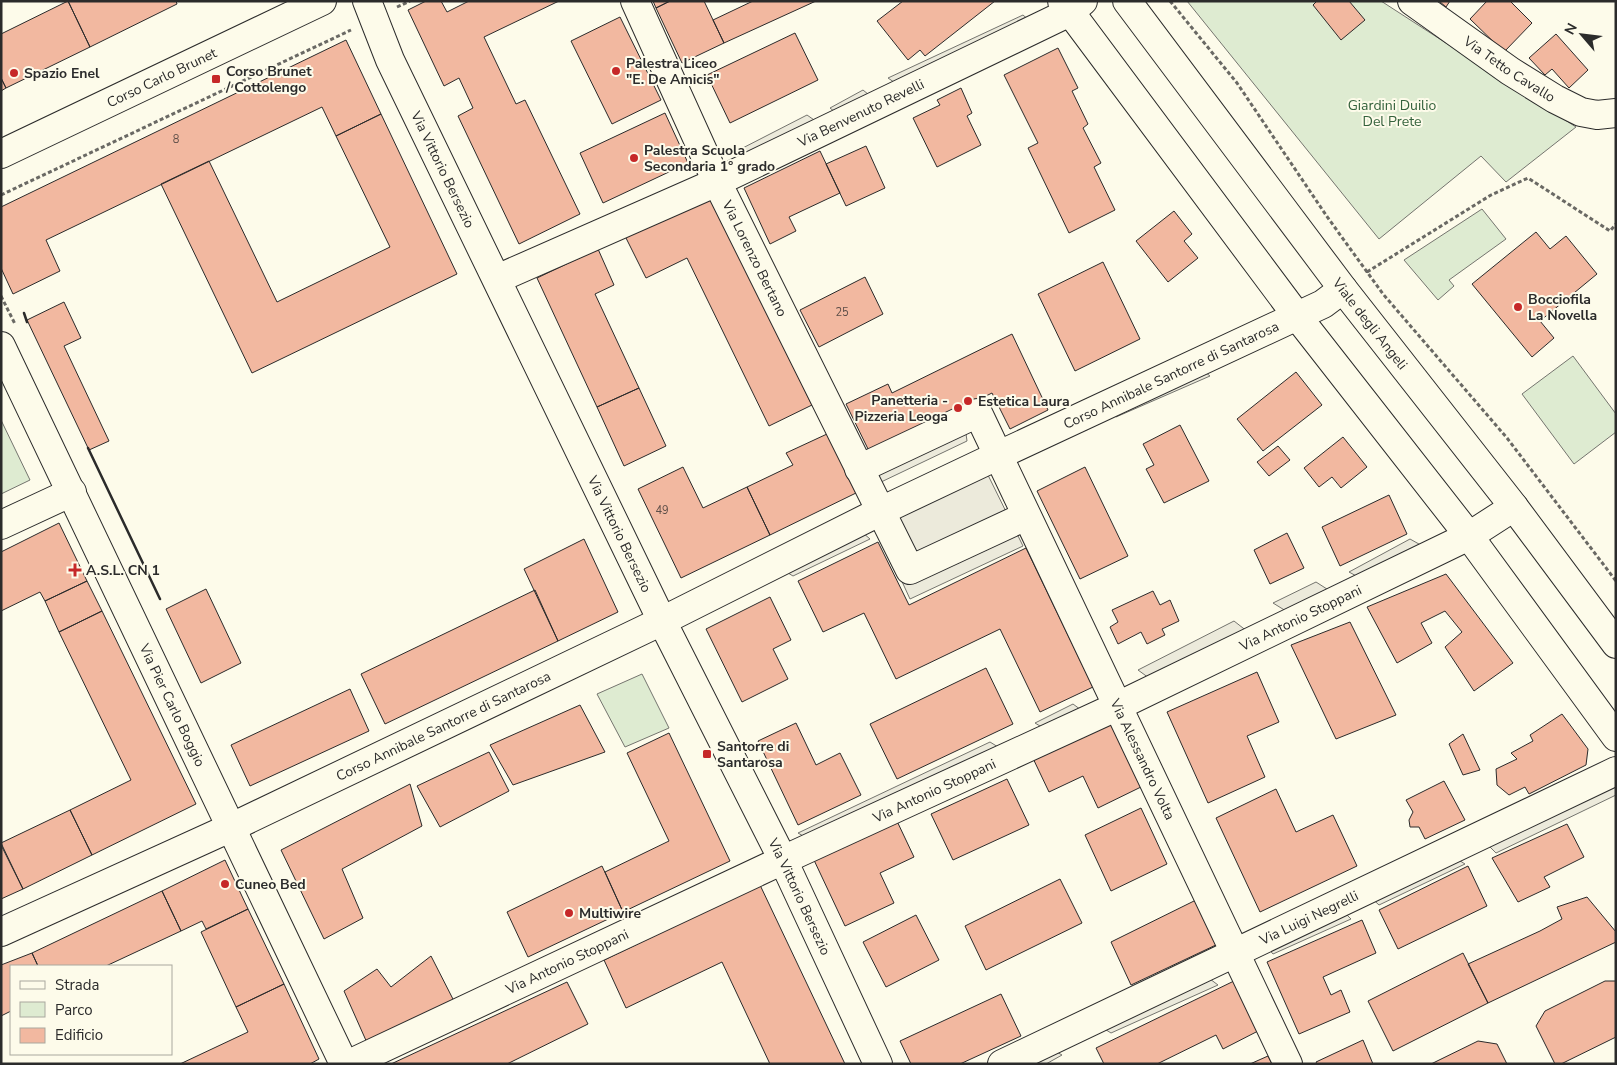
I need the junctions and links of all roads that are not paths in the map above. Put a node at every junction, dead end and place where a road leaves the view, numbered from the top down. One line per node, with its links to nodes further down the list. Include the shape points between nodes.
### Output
1 (322, 1): 8 (street, Corso Carlo Brunet)
2 (635, 1): 9 (street, Via Lorenzo Bertano)
3 (1127, 1): 11 (street, Viale degli Angeli)
4 (1412, 1): 7 (street, Via Tetto Cavallo, via 1555,99 1581,112 1597,115)
5 (1072, 5): 9 (street, Via Benvenuto Revelli); 12 (street)
6 (370, 10): 10 (street, Via Vittorio Bersezio, via 390,60)
7 (1616, 113)
8 (1, 154)
9 (717, 182): 10 (street, Via Benvenuto Revelli); 15 (street, Via Lorenzo Bertano)
10 (497, 279): 22 (street, Via Vittorio Bersezio)
11 (1343, 289): 12 (street, Corso Annibale Santorre di Santarosa, via 1323,304); 17 (street, Viale degli Angeli)
12 (1297, 316): 14 (street, Corso Annibale Santorre di Santarosa); 21 (street)
13 (1, 346): 16 (street, Via Pier Carlo Boggio)
14 (997, 456): 15 (street, via 978,413); 18 (street, Corso Annibale Santorre di Santarosa); 19 (street, Via Alessandro Volta)
15 (859, 470): 18 (street, Via Lorenzo Bertano)
16 (72, 492): 20 (street); 27 (street, Via Pier Carlo Boggio)
17 (1514, 507): 21 (street, Via Antonio Stoppani); 23 (street, Viale degli Angeli)
18 (881, 511): 19 (street, via 910,570); 22 (street, Corso Annibale Santorre di Santarosa)
19 (1026, 516): 24 (street, Via Alessandro Volta)
20 (1, 525)
21 (1469, 536): 24 (street, Via Antonio Stoppani); 25 (street)
22 (662, 621): 27 (street, Corso Annibale Santorre di Santarosa); 28 (street, Via Vittorio Bersezio)
23 (1616, 644)
24 (1118, 706): 28 (street, Via Antonio Stoppani); 30 (street, Via Alessandro Volta)
25 (1616, 737)
26 (1616, 770): 30 (street, Via Luigi Negrelli)
27 (232, 827): 29 (street, Corso Annibale Santorre di Santarosa); 31 (street, Via Pier Carlo Boggio)
28 (783, 860): 32 (street, Via Antonio Stoppani); 33 (street, Via Vittorio Bersezio)
29 (1, 932)
30 (1236, 952): 34 (street, Via Luigi Negrelli); 35 (street, Via Alessandro Volta)
31 (344, 1064)
32 (349, 1064)
33 (878, 1064)
34 (1002, 1064)
35 (1288, 1064)

